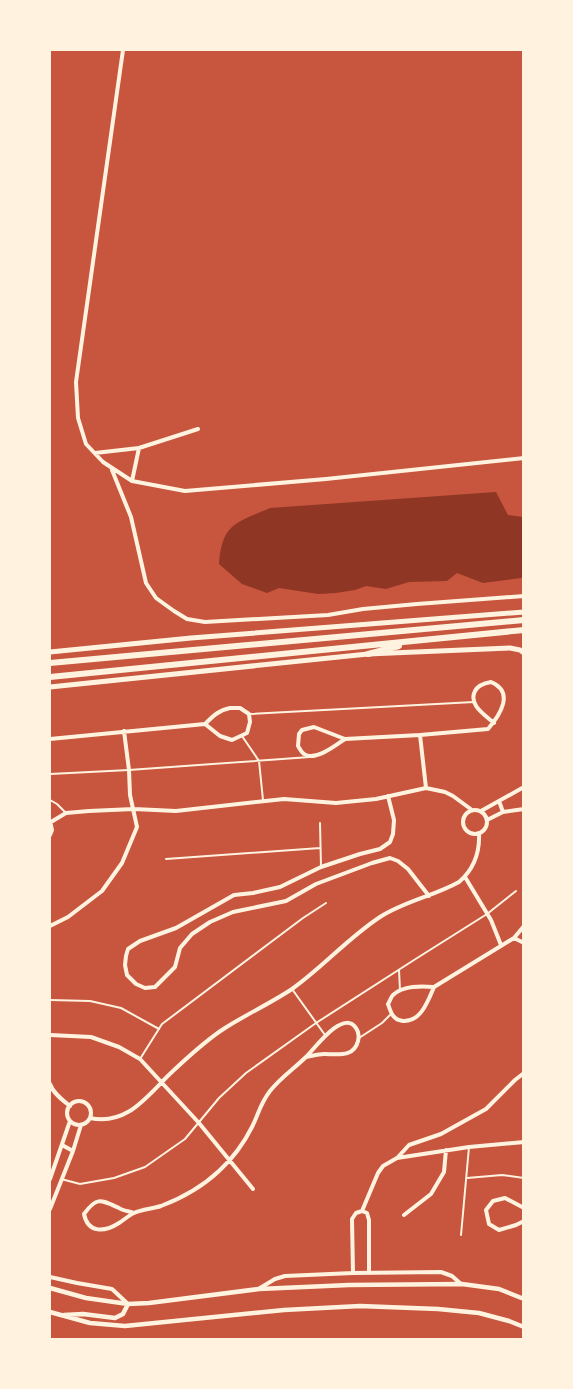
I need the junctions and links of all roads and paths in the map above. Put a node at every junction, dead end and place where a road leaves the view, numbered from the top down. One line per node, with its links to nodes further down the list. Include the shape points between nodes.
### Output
1 (123, 50): 4 (street, via 76,382 78,418 87,444)
2 (198, 429): 3 (street)
3 (139, 448): 4 (street); 7 (street)
4 (95, 453): 6 (street)
5 (524, 458): 7 (street, via 185,491)
6 (111, 468): 7 (street); 8 (street, via 131,517 146,583 156,598 188,619 205,622 328,615)
7 (132, 481)
8 (524, 596)
9 (524, 612): 13 (main road)
10 (524, 620): 16 (highway)
11 (524, 630): 12 (highway)
12 (415, 641): 15 (highway); 17 (highway)
13 (50, 652)
14 (524, 652): 15 (main road, via 510,648)
15 (368, 654): 18 (main road)
16 (50, 663)
17 (50, 676)
18 (50, 687)
19 (474, 702): 20 (street); 21 (street); 21 (street, via 474,693 480,686 491,682 499,686 504,705)
20 (249, 714): 22 (street, via 240,708 222,710); 25 (street, via 247,733)
21 (494, 723): 24 (street, via 480,731)
22 (205, 724): 23 (street); 25 (street, via 232,740)
23 (124, 731): 26 (street); 30 (street)
24 (420, 735): 27 (street); 32 (street)
25 (242, 736): 29 (street)
26 (50, 739)
27 (345, 740): 28 (street); 28 (street, via 314,727 302,730 298,746)
28 (311, 757): 29 (street)
29 (259, 761): 30 (street); 36 (street)
30 (129, 770): 31 (street); 38 (street)
31 (50, 774)
32 (426, 788): 34 (street); 40 (street, via 445,792)
33 (523, 788): 37 (street)
34 (388, 796): 36 (street, via 336,804); 51 (street, via 394,820 390,842 380,849)
35 (50, 800): 43 (street)
36 (263, 800): 38 (street, via 176,811)
37 (499, 801): 41 (street); 42 (street)
38 (134, 809): 43 (street); 57 (street, via 137,827 122,863 102,891)
39 (524, 809): 42 (street)
40 (472, 810): 41 (street); 47 (street, via 463,818 463,826 471,834)
41 (481, 811): 44 (street)
42 (503, 812): 44 (street)
43 (66, 813): 45 (street)
44 (487, 820): 47 (street)
45 (50, 822): 48 (street)
46 (320, 823): 49 (street)
47 (479, 833): 52 (street, via 476,859)
48 (50, 835)
49 (320, 849): 50 (street); 51 (street)
50 (166, 859)
51 (321, 867): 54 (street, via 280,887 234,895 176,928 140,941 128,949 127,975 145,988 155,987 175,966 180,948 210,922 233,912 286,901 316,884 390,858 408,869)
52 (465, 877): 54 (street); 56 (street)
53 (516, 891): 56 (street)
54 (429, 896): 64 (street, via 381,916)
55 (326, 903): 69 (street)
56 (487, 914): 61 (street); 62 (street)
57 (50, 926)
58 (524, 926): 59 (street)
59 (514, 938): 60 (street); 61 (street)
60 (524, 943)
61 (501, 945): 63 (street)
62 (399, 970): 65 (street); 68 (street)
63 (434, 987): 65 (street); 67 (street, via 419,1015 409,1021)
64 (292, 989): 68 (street); 76 (street, via 224,1028)
65 (400, 990): 67 (street, via 388,1004)
66 (50, 1000): 69 (street, via 90,1001 121,1008)
67 (391, 1014): 72 (street)
68 (316, 1023): 71 (street); 81 (street, via 246,1073)
69 (159, 1029): 74 (street)
70 (50, 1035): 74 (street, via 91,1037)
71 (325, 1035): 72 (street, via 352,1024); 73 (street)
72 (359, 1038): 73 (street, via 348,1054)
73 (306, 1057): 89 (street, via 271,1089)
74 (140, 1059): 76 (street)
75 (524, 1074): 88 (street, via 486,1109 441,1134 409,1145)
76 (162, 1081): 79 (street, via 142,1103 123,1116); 81 (street)
77 (50, 1086): 78 (street)
78 (70, 1106): 79 (street, via 78,1101 88,1104); 80 (street)
79 (90, 1118): 82 (street)
80 (70, 1120): 82 (street); 84 (street)
81 (199, 1123): 89 (street); 92 (street, via 145,1167 80,1184)
82 (81, 1125): 87 (street)
83 (524, 1142): 85 (street)
84 (62, 1145): 87 (street); 91 (street)
85 (469, 1147): 86 (street); 90 (street)
86 (447, 1150): 88 (street); 100 (street, via 444,1172 431,1194)
87 (73, 1151): 92 (street)
88 (397, 1158): 98 (street, via 378,1173)
89 (229, 1160): 94 (street); 99 (street, via 180,1198)
90 (467, 1178): 93 (street, via 502,1175); 102 (street)
91 (50, 1179)
92 (61, 1179): 95 (street)
93 (524, 1179)
94 (253, 1189)
95 (51, 1200): 97 (street)
96 (524, 1208): 101 (street, via 505,1198 493,1201 486,1210 489,1224 499,1230)
97 (50, 1209)
98 (362, 1211): 103 (street, via 351,1222); 104 (street, via 369,1217)
99 (134, 1213): 99 (street, via 103,1230 93,1228 84,1214 98,1201)
100 (404, 1215)
101 (524, 1221)
102 (461, 1235)
103 (353, 1273): 104 (street); 108 (street, via 285,1276)
104 (369, 1273): 106 (street, via 441,1272)
105 (50, 1277): 110 (street, via 112,1288)
106 (462, 1284): 108 (main road); 109 (main road, via 499,1289)
107 (50, 1288): 110 (main road)
108 (259, 1289): 110 (main road)
109 (524, 1299)
110 (128, 1304): 112 (main road, via 123,1314 115,1318)
111 (50, 1312): 112 (main road)
112 (58, 1316): 113 (main road, via 125,1326 360,1306 479,1313)
113 (524, 1327)

